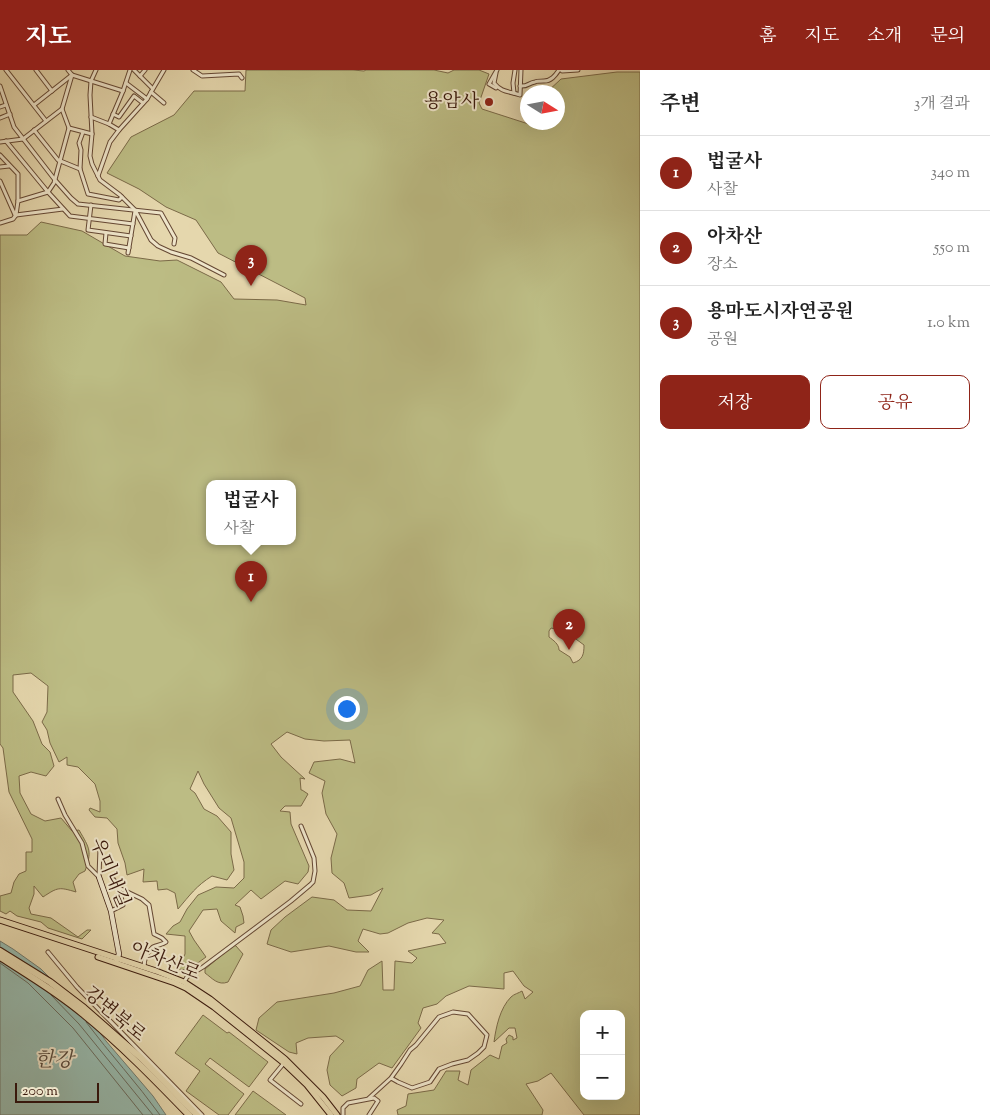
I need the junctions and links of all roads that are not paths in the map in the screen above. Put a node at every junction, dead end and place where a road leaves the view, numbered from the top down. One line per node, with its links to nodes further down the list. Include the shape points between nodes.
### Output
1 (6, 70): 32 (street)
2 (36, 70): 24 (street)
3 (68, 70): 15 (street)
4 (96, 70): 18 (street)
5 (130, 70): 19 (street)
6 (134, 70): 16 (street)
7 (145, 70): 16 (street)
8 (164, 70): 23 (street)
9 (193, 70): 17 (street, via 202,76 239,74)
10 (515, 70): 26 (street)
11 (521, 70): 20 (street)
12 (560, 70): 13 (street); 21 (street, via 550,80)
13 (578, 70)
14 (497, 71): 26 (street, via 489,84)
15 (72, 75): 18 (street); 24 (street); 34 (street)
16 (140, 76): 23 (street)
17 (242, 78)
18 (91, 80): 25 (street); 37 (street)
19 (126, 83): 25 (street); 28 (street)
20 (520, 85)
21 (530, 85)
22 (0, 86): 31 (street)
23 (152, 90): 28 (street); 30 (street)
24 (52, 91): 32 (street)
25 (123, 91): 36 (street)
26 (514, 93): 27 (street)
27 (520, 95)
28 (146, 99): 29 (street)
29 (143, 103): 36 (street, via 134,96 119,117); 43 (street)
30 (164, 103)
31 (6, 105): 33 (street); 35 (street)
32 (34, 106): 39 (street)
33 (0, 107)
34 (62, 109): 39 (street); 41 (street)
35 (10, 114): 38 (street); 46 (street)
36 (114, 114): 40 (street)
37 (91, 117): 40 (street); 45 (street)
38 (0, 118)
39 (46, 122): 42 (street)
40 (109, 124): 43 (street)
41 (69, 128): 44 (street); 50 (street)
42 (34, 130): 46 (street); 50 (street)
43 (119, 130): 54 (street, via 110,142)
44 (83, 132): 45 (street); 53 (street, via 79,143)
45 (92, 134): 54 (street, via 90,156)
46 (23, 139): 47 (street); 55 (street)
47 (6, 141): 48 (street); 57 (street)
48 (0, 142)
49 (0, 155): 51 (street)
50 (60, 162): 53 (street); 55 (street)
51 (10, 166): 52 (street); 59 (street, via 18,174)
52 (0, 167)
53 (80, 169): 58 (street, via 88,194 119,200)
54 (98, 176): 58 (street)
55 (55, 180): 57 (street); 60 (street, via 78,204)
56 (0, 181): 63 (street)
57 (48, 192): 59 (street); 61 (street)
58 (122, 197): 62 (street)
59 (18, 201): 63 (street)
60 (91, 205): 62 (street); 64 (street)
61 (63, 209): 63 (street); 64 (street, via 70,216)
62 (135, 210): 66 (street); 69 (street, via 161,213 175,238); 72 (street, via 151,240 158,246 191,258)
63 (16, 215): 65 (street)
64 (89, 218): 66 (street); 67 (street, via 88,230)
65 (0, 223)
66 (133, 224): 68 (street)
67 (106, 233): 68 (street); 70 (street, via 105,244)
68 (131, 236): 70 (street)
69 (174, 244)
70 (129, 248): 71 (street)
71 (128, 253)
72 (224, 276)
73 (58, 799): 76 (street, 우미내길, via 82,844 88,866)
74 (301, 826): 87 (street, via 314,858 313,882 187,977)
75 (100, 848): 76 (street)
76 (99, 877): 79 (street, 우미내길)
77 (114, 880): 78 (street)
78 (119, 888): 79 (street, via 123,905); 85 (street, via 149,905 154,934 166,942 154,947 144,959)
79 (112, 911): 84 (street, 우미내길, via 119,954)
80 (0, 922): 84 (main road, 아차산로); 84 (main road, 아차산로)
81 (0, 951): 94 (highway, 강변북로, via 84,1008 140,1057)
82 (48, 952): 95 (street, via 77,987)
83 (0, 957): 93 (highway, 강변북로, via 81,1012)
84 (117, 961): 85 (main road, 아차산로); 86 (main road, 아차산로)
85 (144, 968): 86 (main road, 아차산로)
86 (176, 981): 87 (main road, 아차산로)
87 (183, 984): 88 (main road, 아차산로)
88 (201, 996): 89 (main road, 아차산로); 97 (main road, 아차산로, via 238,1020 284,1059)
89 (284, 1063): 92 (street, via 270,1080); 96 (main road, 아차산로)
90 (391, 1078): 90 (street, via 412,1088 430,1082 439,1069 468,1060 478,1053 484,1047 487,1035 468,1014 453,1012 440,1018 410,1050); 91 (street)
91 (369, 1098): 98 (street, via 348,1103 343,1108); 99 (street, via 378,1101)
92 (300, 1104)
93 (189, 1115)
94 (197, 1115)
95 (202, 1115)
96 (331, 1115)
97 (337, 1115)
98 (343, 1115)
99 (369, 1115)

